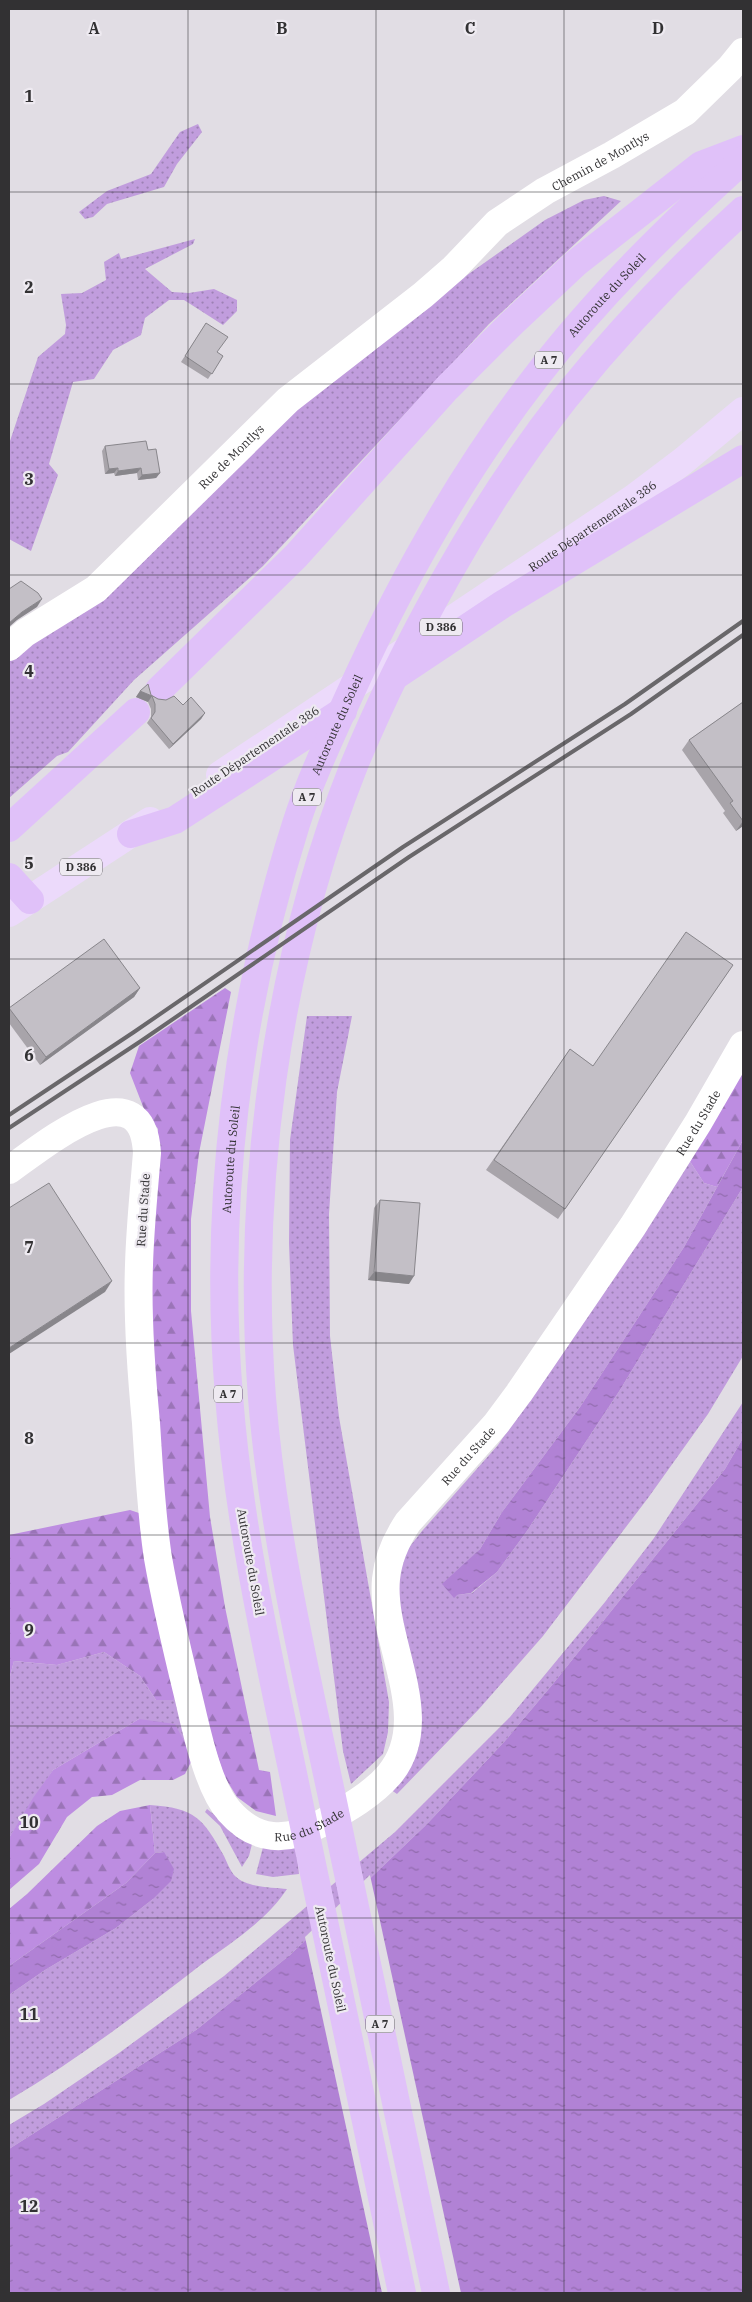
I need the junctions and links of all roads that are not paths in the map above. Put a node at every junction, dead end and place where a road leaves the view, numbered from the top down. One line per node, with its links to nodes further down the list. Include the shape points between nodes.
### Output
1 (743, 52): 5 (street, Chemin de Montlys, via 685,112 510,212)
2 (743, 148): 9 (highway, via 701,165 576,264 512,323 296,556)
3 (743, 160): 17 (highway, Autoroute du Soleil / A 7, via 648,248 612,287 538,374 449,503 370,647 327,743 297,822 267,929 249,1012 227,1181 224,1323 239,1494 292,1772)
4 (743, 210): 18 (highway, A 7, via 658,292 564,400 492,501 392,679 353,768 320,865 289,985 272,1086 261,1184 258,1323 272,1492 298,1640)
5 (454, 268): 8 (street, Rue de Montlys, via 288,400 96,589 25,633)
6 (743, 411): 12 (main road, Route Départementale 386 / D 386, via 634,498)
7 (743, 459): 12 (highway, via 503,604 175,820)
8 (9, 647)
9 (159, 690)
10 (136, 712): 11 (highway)
11 (9, 828)
12 (131, 834): 14 (main road, Route Départementale 386 / D 386)
13 (9, 877): 14 (highway)
14 (19, 907)
15 (743, 1045): 16 (street, Rue du Stade, via 633,1226 520,1393 408,1522 397,1539 385,1581 406,1698 404,1753 388,1776 366,1795 303,1834 280,1838 244,1826 228,1810 210,1777 189,1701 160,1565 141,1365 139,1266 146,1137 129,1114 95,1115 78,1122)
16 (9, 1170)
17 (402, 2293)
18 (436, 2293)

